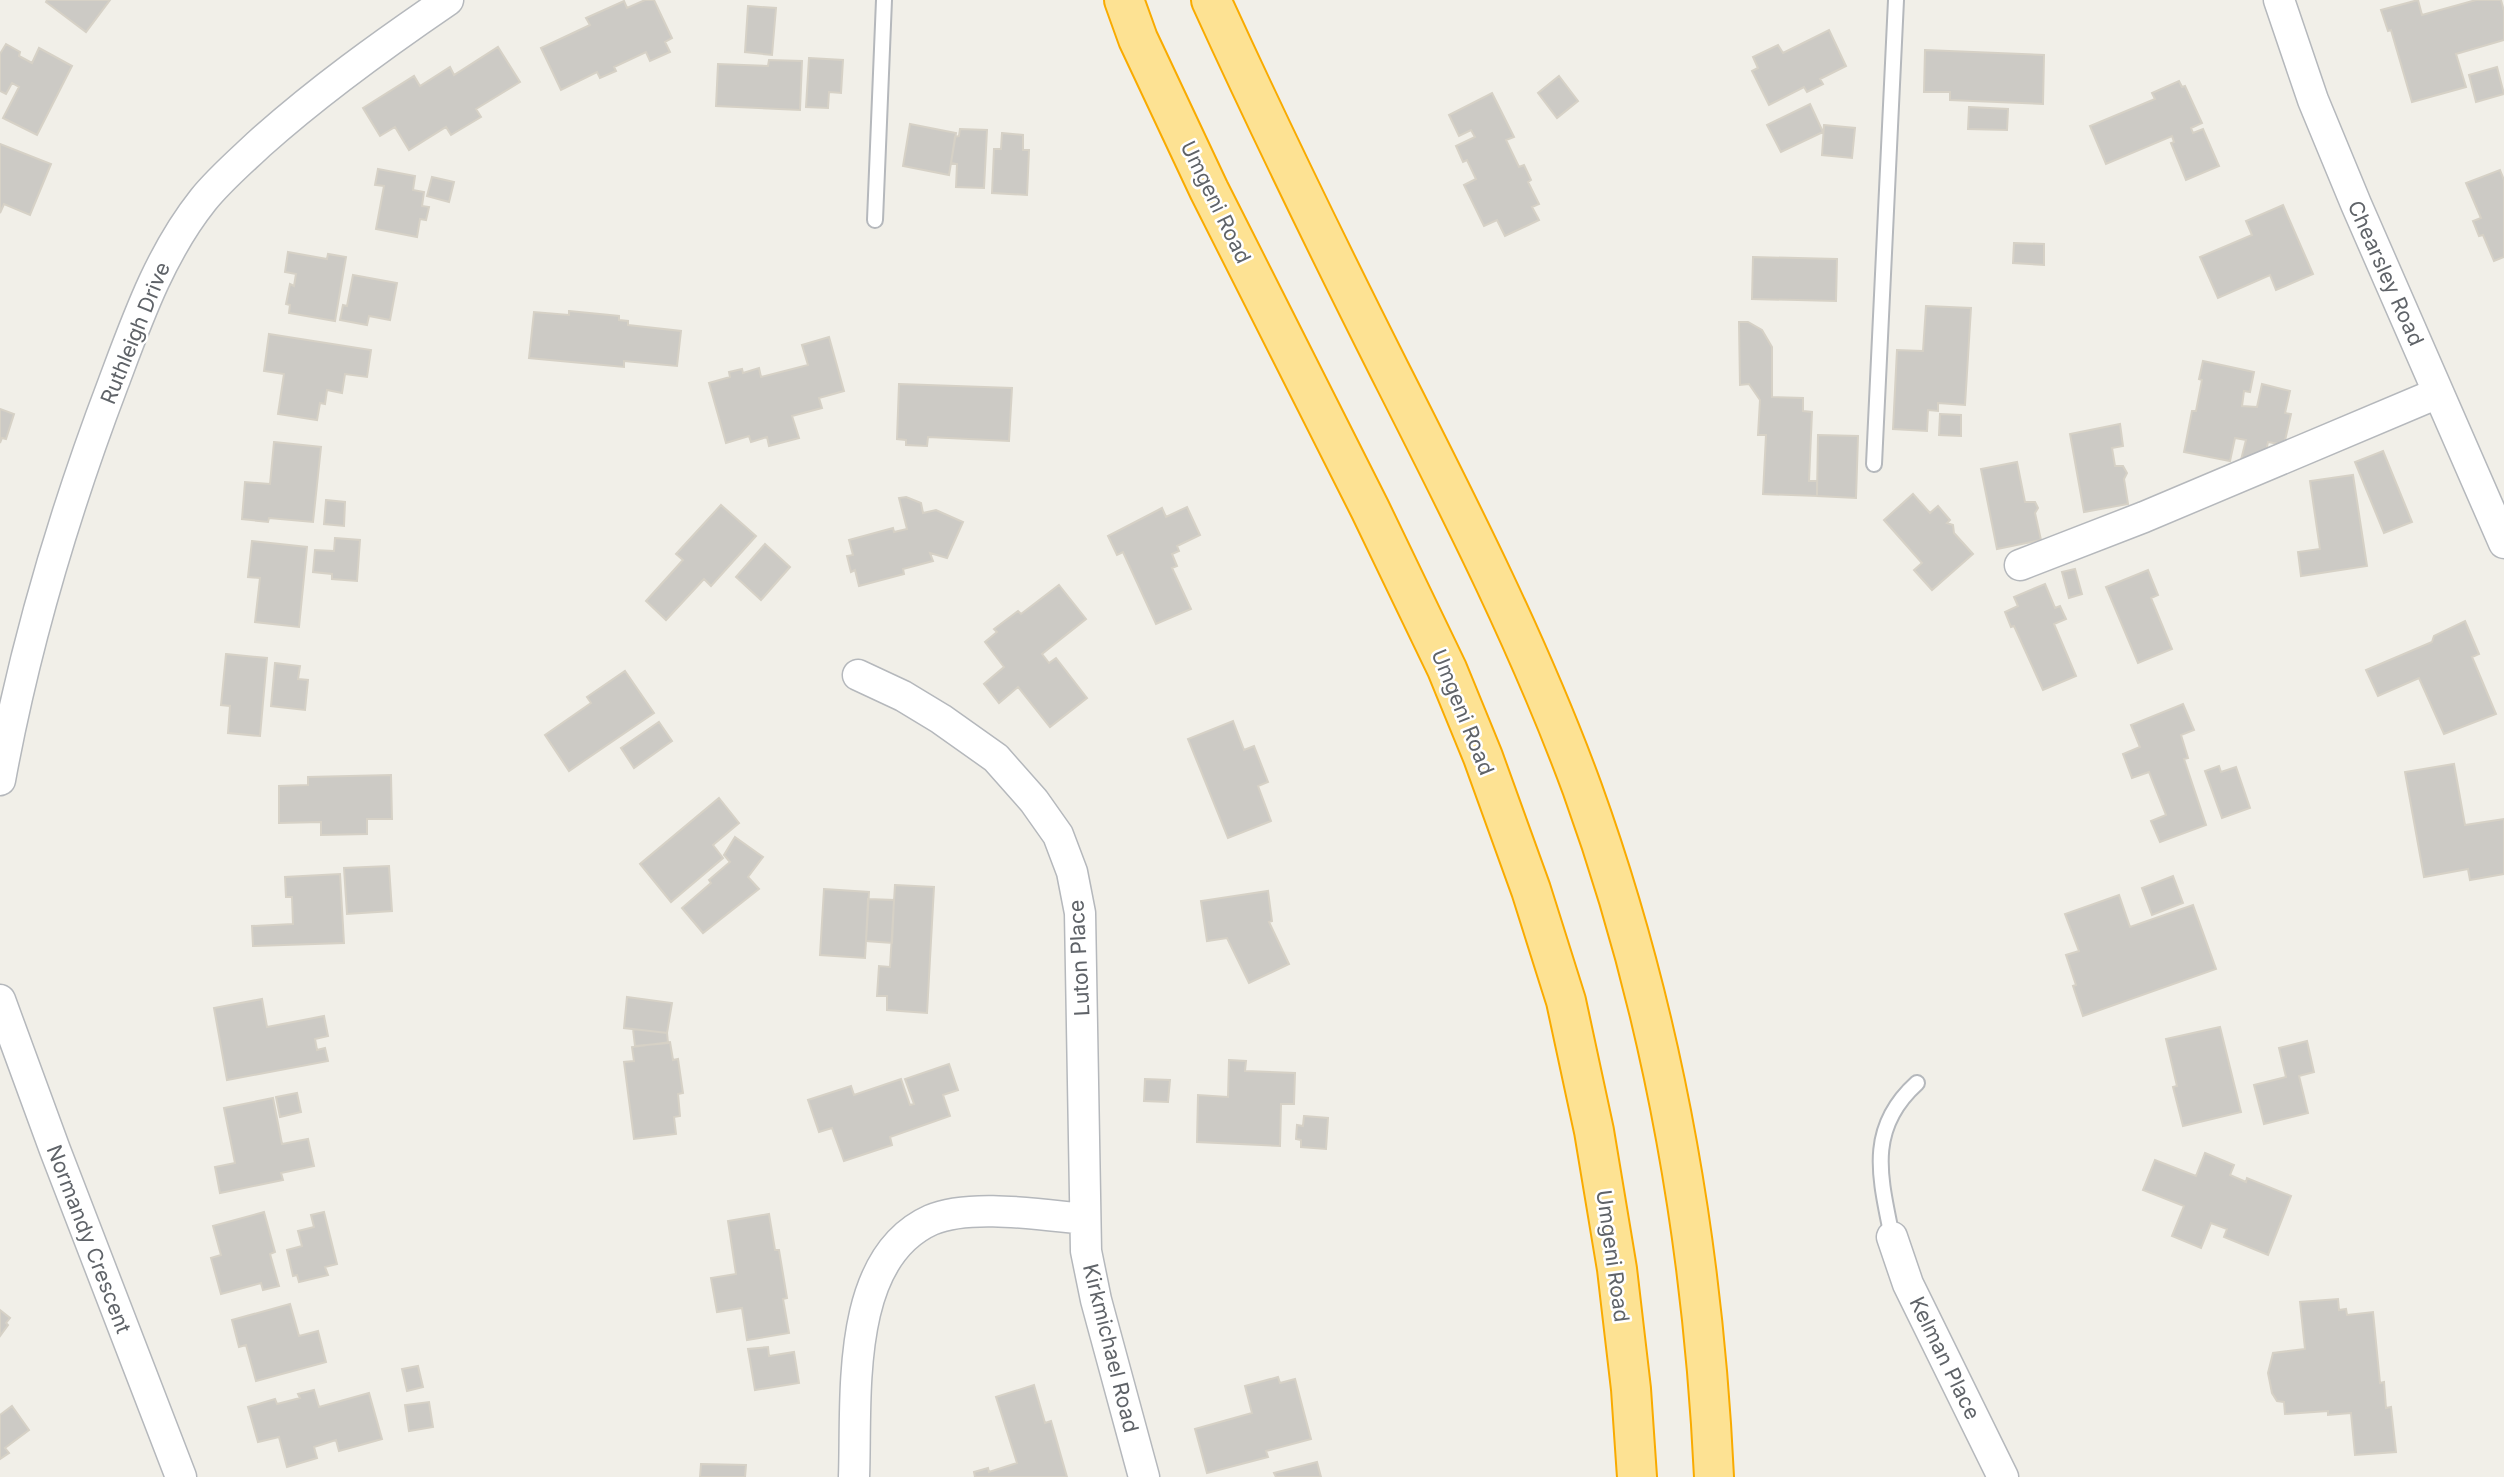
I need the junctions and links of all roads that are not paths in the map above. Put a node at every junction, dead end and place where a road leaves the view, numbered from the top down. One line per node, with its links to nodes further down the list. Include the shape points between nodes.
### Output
1 (448, 0): 13 (street, Ruthleigh Drive, via 362,59 281,124 204,198 162,263 65,517 36,618)
2 (884, 0): 7 (lane)
3 (1124, 0): 23 (highway, Umgeni Road, via 1209,190 1447,668 1531,890 1566,1002 1596,1144 1617,1269)
4 (1211, 0): 24 (highway, via 1256,100 1448,483 1528,655 1590,811 1630,934 1680,1161 1696,1257)
5 (1896, 0): 9 (lane)
6 (2279, 0): 8 (street, Chearsley Road, via 2313,100)
7 (875, 220)
8 (2438, 393): 10 (street, Chearsley Road); 11 (street)
9 (1874, 464)
10 (2504, 542)
11 (2020, 565)
12 (858, 675): 18 (street, Luton Place, via 922,708 996,758 1058,835 1080,913)
13 (0, 780)
14 (0, 1000): 16 (street, Normandy Crescent)
15 (0, 1051): 16 (street)
16 (25, 1070): 20 (street, Normandy Crescent)
17 (1917, 1083): 19 (lane, via 1890,1114 1880,1159)
18 (1085, 1219): 21 (street, via 964,1213 932,1219 895,1248 871,1288 860,1338); 22 (street, Kirkmichael Road, via 1096,1300)
19 (1892, 1237): 25 (street, Kelman Place, via 1908,1283)
20 (181, 1477)
21 (854, 1477)
22 (1144, 1477)
23 (1637, 1477)
24 (1714, 1477)
25 (2003, 1477)

